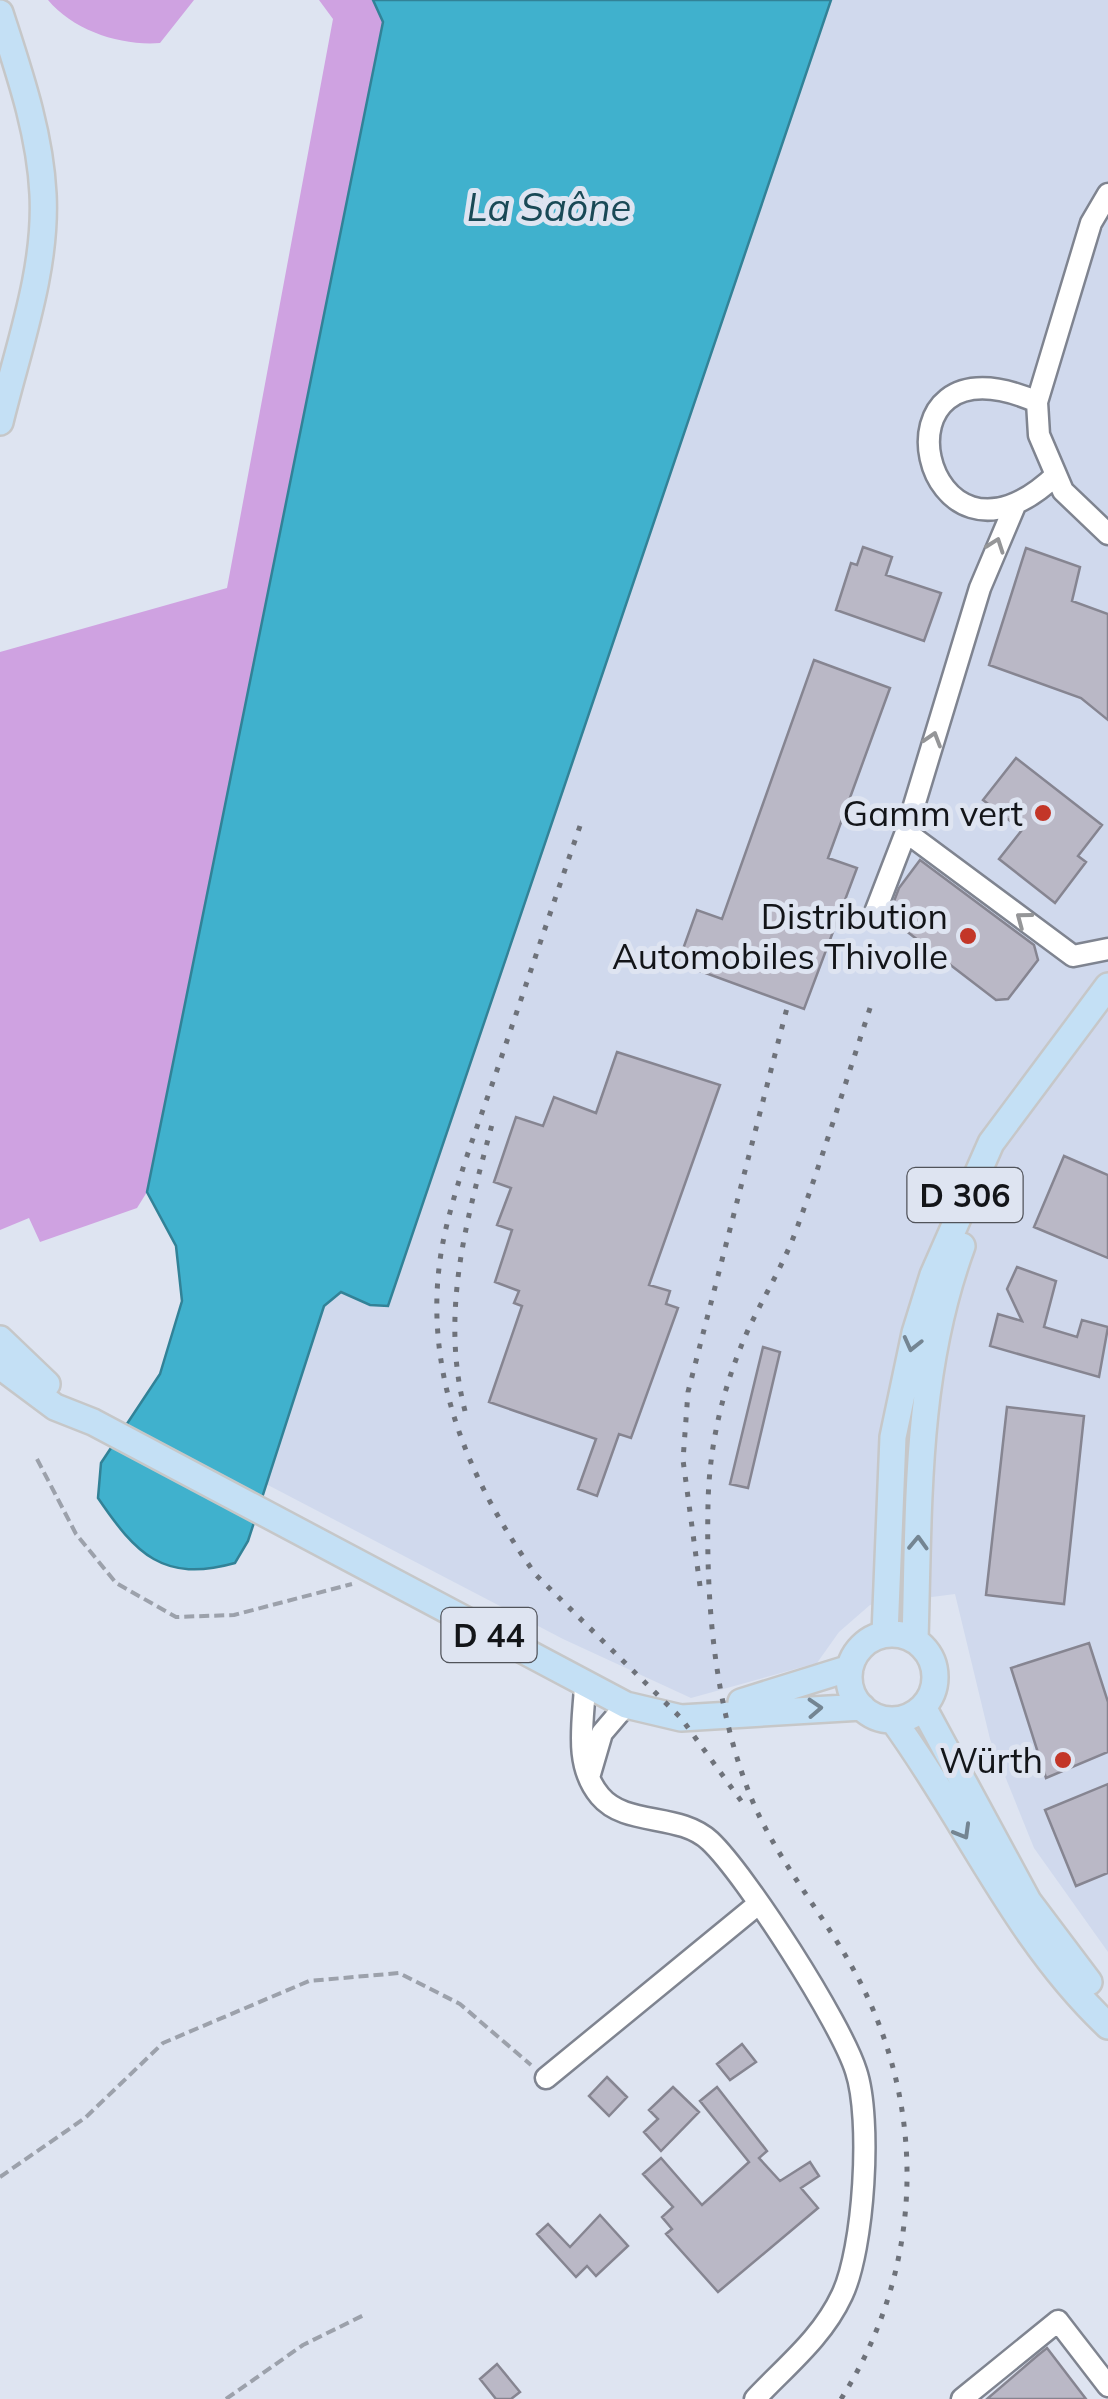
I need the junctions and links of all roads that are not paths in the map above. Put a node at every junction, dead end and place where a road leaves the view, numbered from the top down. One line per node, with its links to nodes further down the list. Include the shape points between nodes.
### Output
1 (0, 14): 4 (main road, via 35,130 43,195 42,239)
2 (1108, 194): 3 (street, via 1091,223)
3 (1037, 402): 5 (street, via 1039,435); 6 (street, via 1002,388 976,387 952,398 929,428 928,457 946,492 982,508)
4 (0, 422)
5 (1056, 475): 6 (street); 7 (street, via 1078,510)
6 (1016, 503): 8 (street, one-way to 6, via 980,588)
7 (1108, 534)
8 (906, 832): 9 (street); 10 (street, one-way to 8, via 1073,956)
9 (874, 915)
10 (1108, 949)
11 (1108, 986): 16 (main road, D 306, one-way to 16, via 991,1143 933,1275 893,1437)
12 (1108, 1009): 17 (main road, D 306, one-way to 12, via 921,1426 952,1273 1005,1152)
13 (0, 1339): 15 (main road, D 44)
14 (0, 1366): 15 (main road, D 44, via 55,1407)
15 (94, 1422): 19 (main road, D 44)
16 (885, 1634): 17 (main road); 18 (main road, via 862,1646)
17 (914, 1640): 22 (main road, via 935,1672)
18 (850, 1668): 21 (main road, via 851,1689); 23 (main road, D 44)
19 (585, 1687): 20 (main road, D 44); 25 (street, via 581,1755)
20 (626, 1705): 23 (main road, D 44, via 652,1714); 25 (street, via 602,1732)
21 (862, 1707): 23 (main road, D 44, one-way to 21); 24 (main road)
22 (923, 1707): 24 (main road); 27 (main road, via 1028,1901)
23 (699, 1716)
24 (893, 1720): 28 (main road, one-way to 28, via 1020,1922)
25 (590, 1774): 26 (street, via 612,1807 678,1822 707,1838)
26 (757, 1905): 29 (street); 31 (street, via 803,1972 856,2071 865,2134 859,2222 843,2294 805,2353)
27 (1108, 2005)
28 (1108, 2026)
29 (546, 2078)
30 (1108, 2386): 32 (street, via 1058,2321)
31 (756, 2398)
32 (962, 2399)

